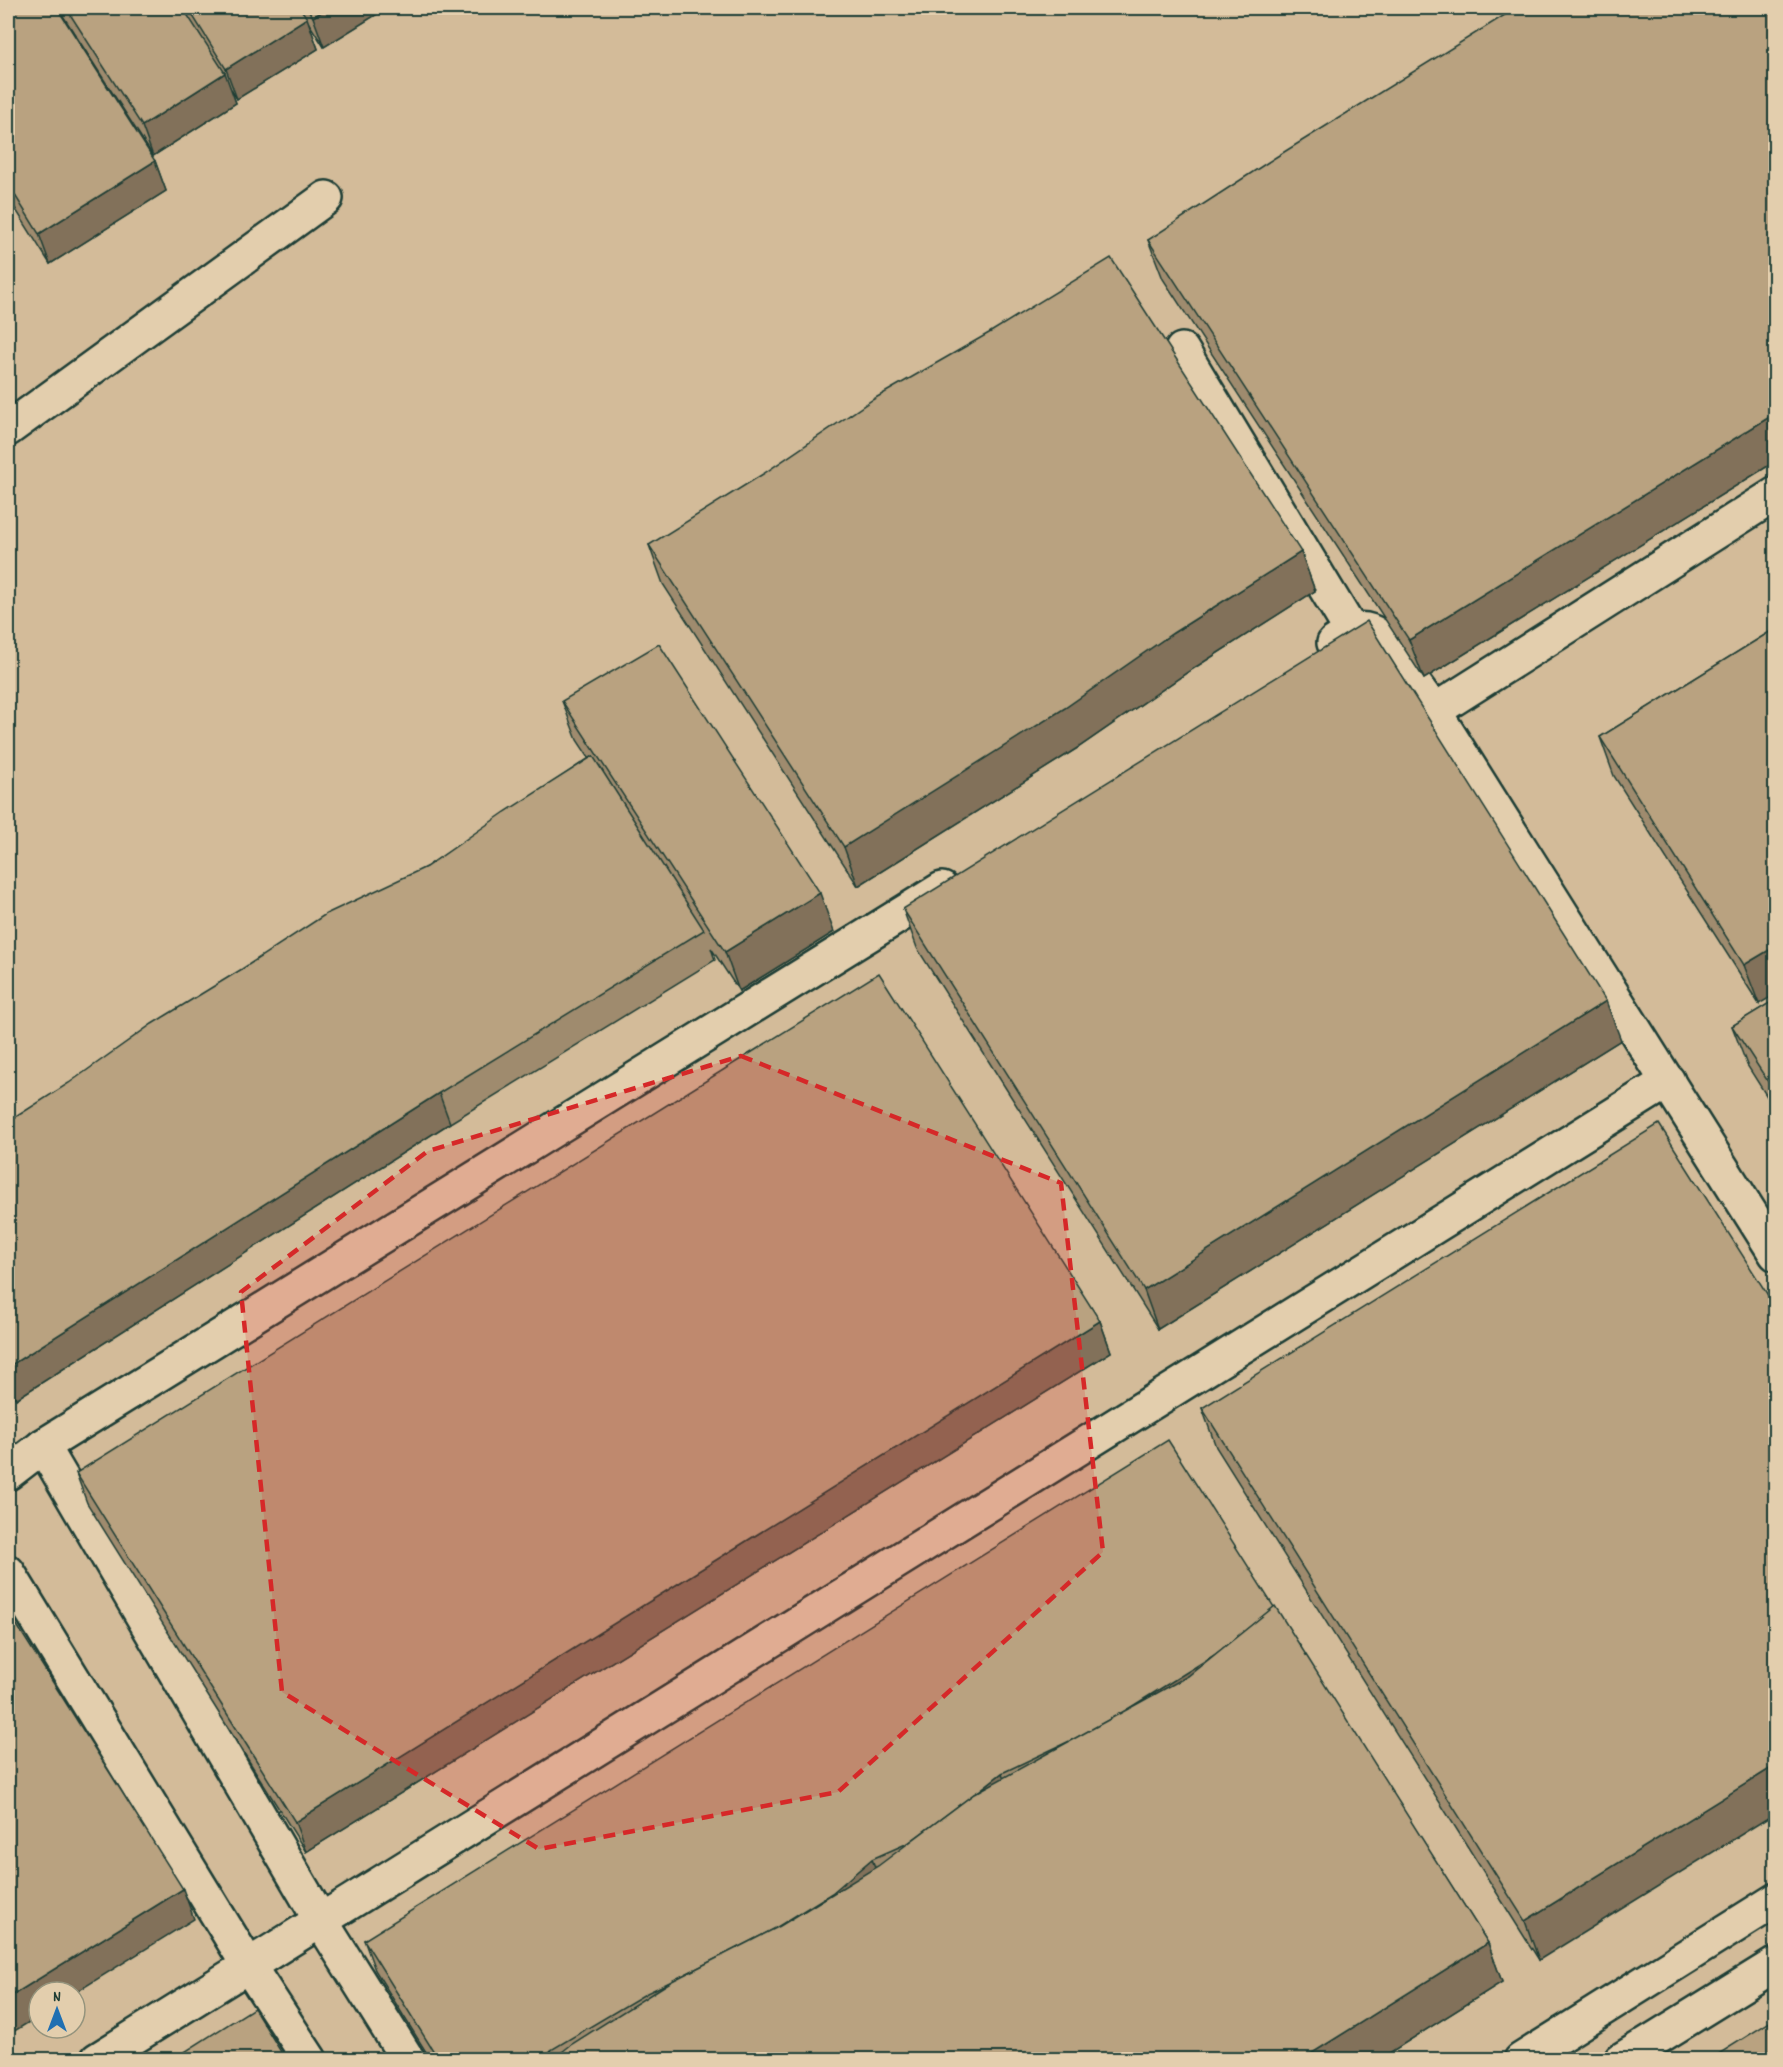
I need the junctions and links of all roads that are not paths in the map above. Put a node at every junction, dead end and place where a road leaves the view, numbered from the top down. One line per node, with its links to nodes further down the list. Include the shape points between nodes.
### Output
1 (326, 198): 3 (lane)
2 (1182, 350): 5 (lane)
3 (8, 429)
4 (1776, 494): 7 (lane)
5 (1352, 632): 6 (lane); 7 (lane, via 1370,630 1379,636)
6 (1308, 659)
7 (1434, 711): 9 (lane)
8 (966, 874): 11 (lane)
9 (1668, 1081): 10 (lane); 15 (lane)
10 (1776, 1254)
11 (43, 1446): 12 (lane); 15 (lane)
12 (8, 1473)
13 (8, 1572): 17 (lane)
14 (1776, 1900): 18 (lane)
15 (321, 1921): 17 (lane); 21 (lane)
16 (1776, 1964): 22 (lane)
17 (248, 1965): 19 (lane); 20 (lane)
18 (1534, 2056)
19 (97, 2060)
20 (310, 2060)
21 (408, 2060)
22 (1621, 2060)

